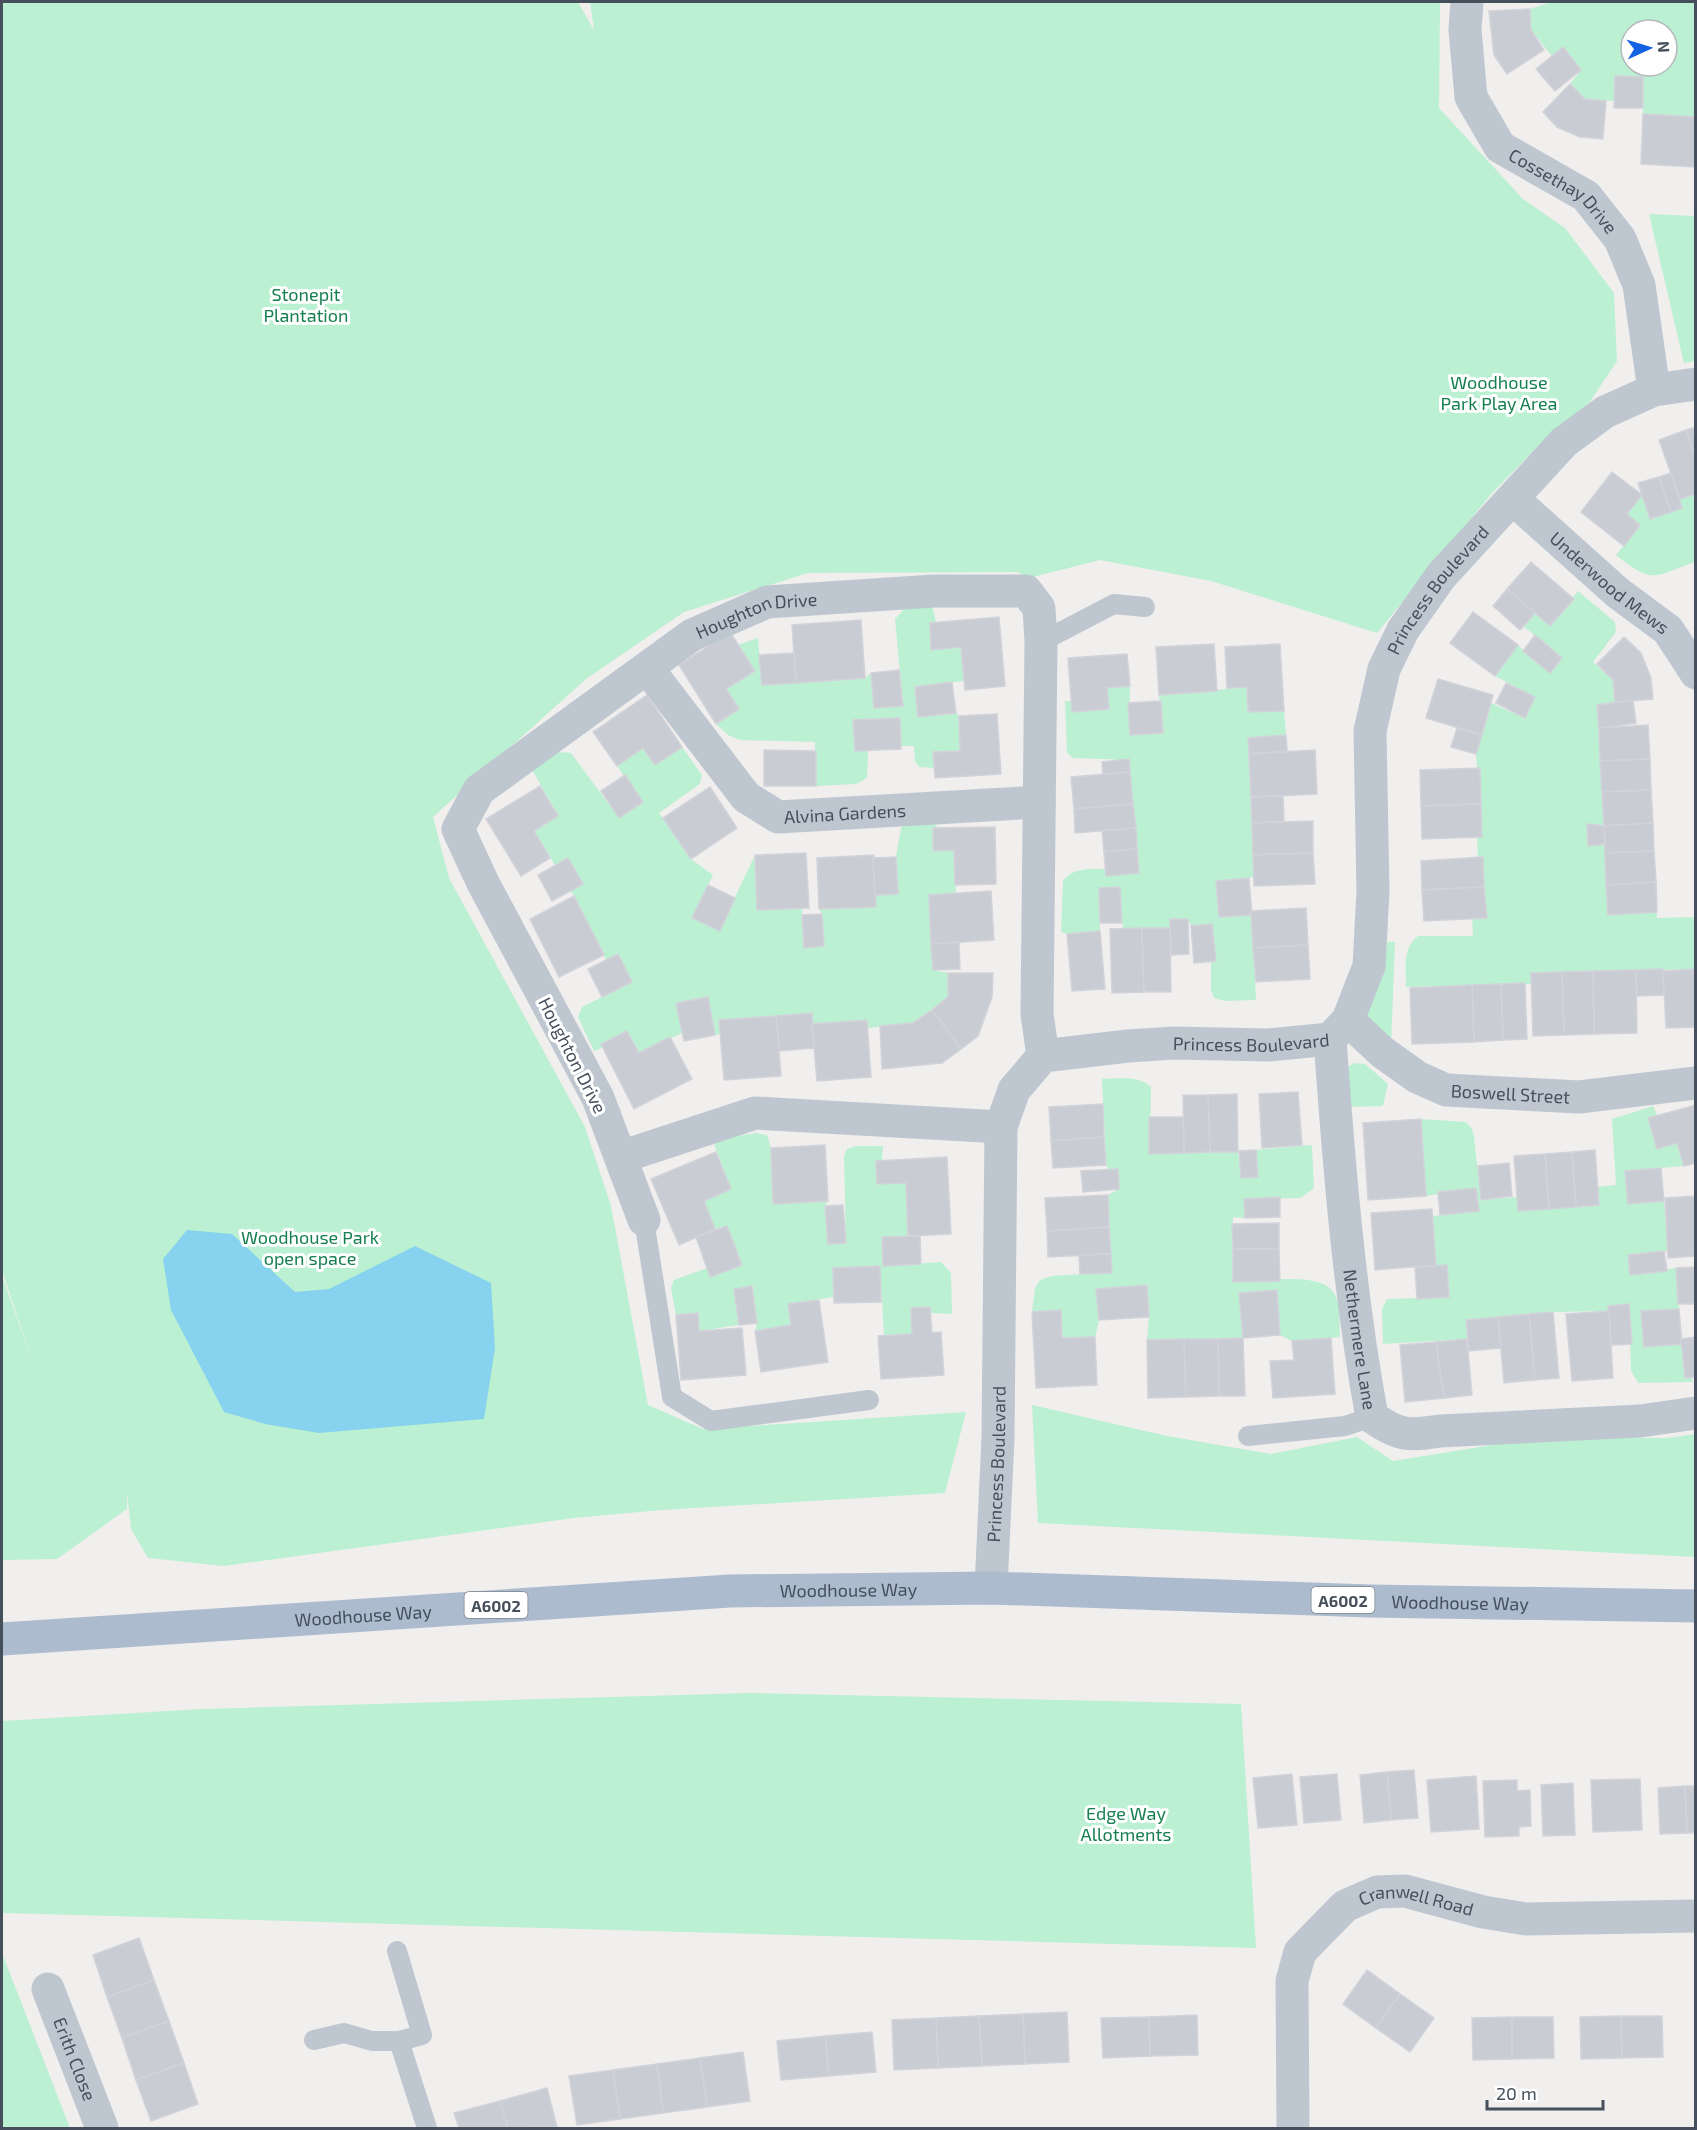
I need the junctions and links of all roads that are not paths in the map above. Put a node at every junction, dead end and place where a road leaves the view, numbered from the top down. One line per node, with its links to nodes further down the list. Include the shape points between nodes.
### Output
1 (1467, 2): 3 (street, Cossethay Drive, via 1465,30 1471,97 1500,147 1586,196 1620,239 1639,285)
2 (1695, 384): 3 (street, Princess Boulevard)
3 (1654, 390): 4 (street, Princess Boulevard, via 1605,412 1564,442)
4 (1513, 499): 8 (street, Underwood Mews, via 1618,593 1668,630); 10 (street, Princess Boulevard, via 1441,576 1403,630 1384,669 1370,731 1373,891 1369,966)
5 (1145, 607): 6 (lane, via 1114,604)
6 (1041, 642): 7 (street, Houghton Drive, via 1039,609 1026,591 934,591 767,602 692,635); 9 (street, Houghton Drive)
7 (648, 669): 9 (street, Alvina Gardens, via 746,797 778,817); 14 (street, Houghton Drive, via 479,790 458,829 598,1098)
8 (1695, 673)
9 (1039, 802): 11 (street, Houghton Drive, via 1037,1014)
10 (1339, 1029): 11 (street, Princess Boulevard, via 1268,1046 1174,1043); 12 (street, Boswell Street, via 1417,1077 1446,1090 1580,1097); 18 (street, Nethermere Lane, via 1341,1194)
11 (1043, 1056): 13 (street, Princess Boulevard, via 1014,1090)
12 (1695, 1083)
13 (1001, 1127): 14 (street, via 755,1113); 20 (street, Princess Boulevard, via 998,1438)
14 (621, 1157): 15 (street, Houghton Drive)
15 (644, 1220): 16 (lane, via 672,1397 711,1420)
16 (869, 1400)
17 (1695, 1413): 18 (street, Nethermere Lane, via 1640,1421 1409,1436)
18 (1372, 1417): 19 (lane, via 1345,1426)
19 (1248, 1436)
20 (991, 1588): 21 (main road, Woodhouse Way / A6002, via 1370,1601); 22 (main road, Woodhouse Way / A6002, via 730,1591)
21 (1695, 1606)
22 (2, 1639)
23 (1695, 1916): 30 (street, Cranwell Road, via 1526,1919 1405,1891 1377,1892 1345,1906 1300,1952 1292,1981)
24 (397, 1951): 27 (lane, via 422,2035)
25 (48, 1989): 28 (street, Erith Close)
26 (314, 2040): 27 (lane, via 344,2033 372,2041)
27 (399, 2041): 29 (lane)
28 (102, 2128)
29 (427, 2128)
30 (1293, 2128)

